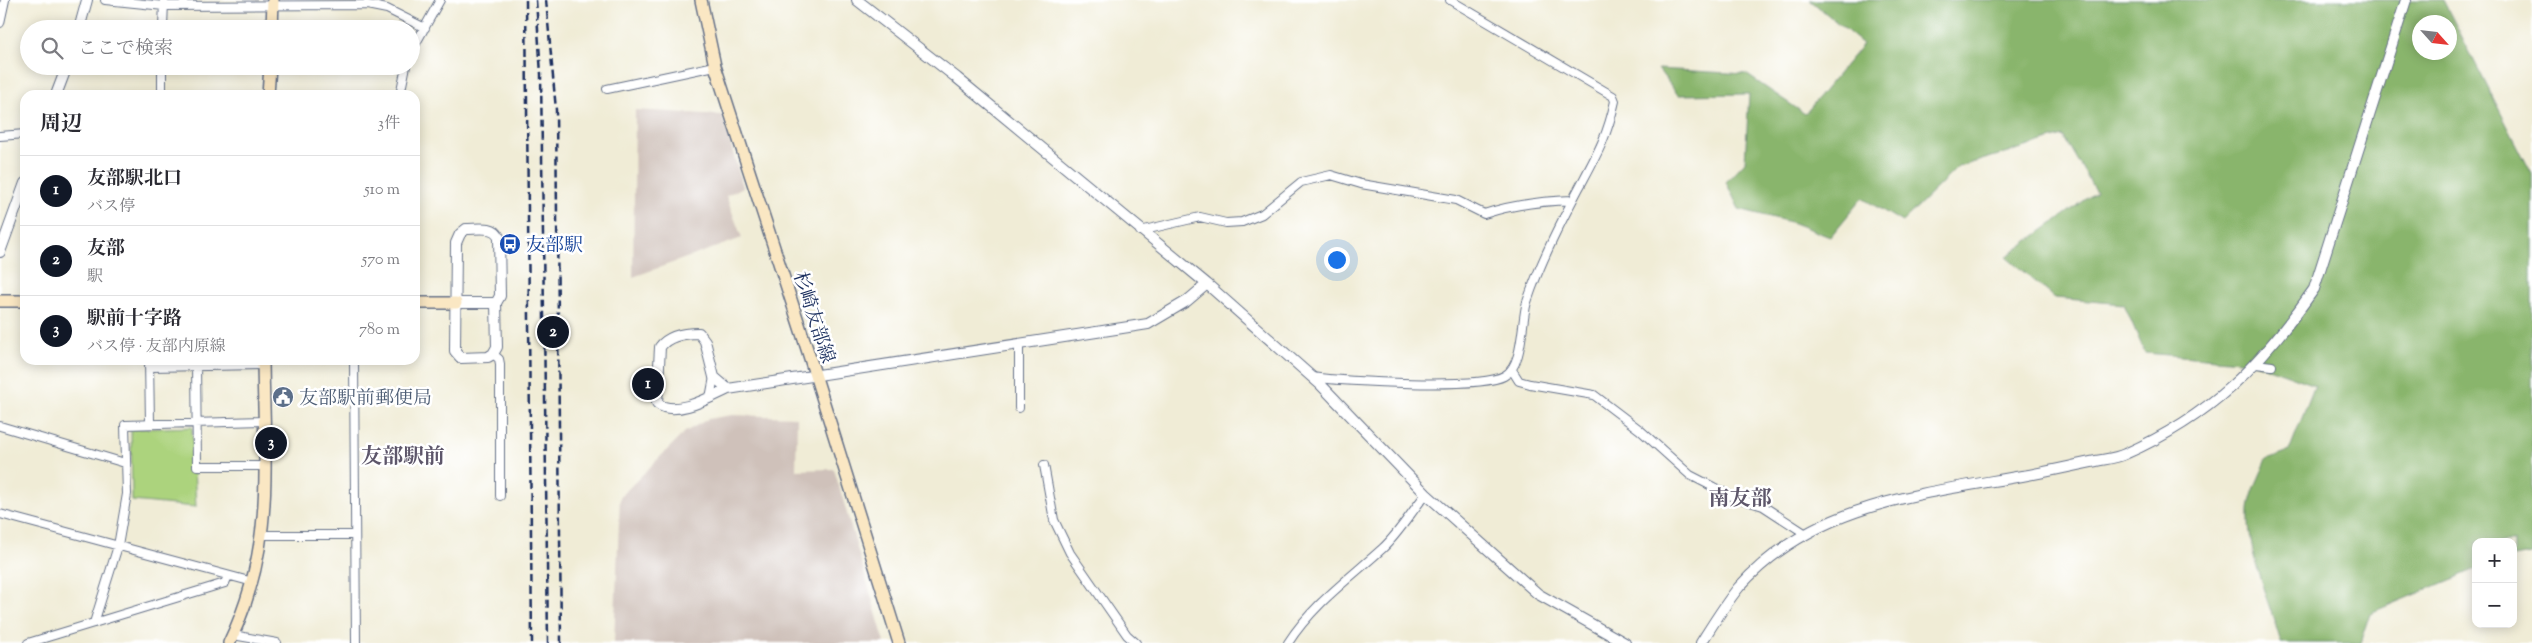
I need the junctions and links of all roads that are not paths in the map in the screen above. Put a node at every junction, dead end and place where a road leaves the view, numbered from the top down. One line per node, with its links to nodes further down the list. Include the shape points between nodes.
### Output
1 (5, 0): 16 (street)
2 (87, 0): 12 (street)
3 (105, 0): 9 (street)
4 (440, 0): 18 (street)
5 (701, 0): 20 (main road, 杉崎友部線)
6 (857, 0): 34 (street, via 957,78)
7 (1450, 0): 33 (street, via 1613,96 1615,101 1604,142)
8 (2406, 0): 44 (street, via 2314,290)
9 (164, 3): 10 (street); 13 (street)
10 (273, 3): 11 (street); 14 (main road)
11 (354, 3): 15 (street, via 387,9)
12 (81, 20)
13 (163, 20)
14 (272, 20)
15 (408, 20)
16 (0, 23)
17 (420, 26): 18 (street)
18 (424, 28): 19 (street)
19 (420, 35)
20 (715, 66): 25 (street); 51 (main road, 杉崎友部線)
21 (64, 75): 26 (street)
22 (162, 75): 27 (street)
23 (269, 75): 28 (main road)
24 (404, 75): 29 (street)
25 (607, 89)
26 (58, 90)
27 (162, 90)
28 (268, 90)
29 (401, 90)
30 (20, 134): 31 (street)
31 (0, 136)
32 (20, 197): 35 (street)
33 (1572, 200): 34 (street, via 1508,206 1484,214 1456,200 1361,184 1331,175 1302,182 1262,214 1242,222 1226,223 1200,217); 50 (street, via 1527,304 1518,355)
34 (1140, 231): 36 (street)
35 (0, 252)
36 (1206, 284): 42 (street, via 1187,301 1148,324); 53 (street)
37 (0, 301): 38 (main road)
38 (20, 302)
39 (420, 303): 40 (main road)
40 (456, 303): 41 (street); 41 (street, via 457,238 466,229 489,229 498,234 500,296); 43 (street, via 457,355 461,358)
41 (496, 303): 43 (street, via 497,347)
42 (1019, 344): 51 (street); 56 (street)
43 (494, 354): 65 (street, via 500,364)
44 (2256, 364): 49 (street); 67 (street, via 2212,404 2124,455 1894,499 1844,514)
45 (149, 365): 59 (street)
46 (196, 365): 58 (street)
47 (263, 365): 57 (main road)
48 (354, 365): 69 (street)
49 (2272, 366)
50 (1512, 370): 53 (street, via 1503,377 1479,382 1393,382); 67 (street, via 1519,381 1594,395 1640,430 1690,475 1731,496 1764,506)
51 (815, 375): 54 (street); 79 (main road, 杉崎友部線)
52 (714, 377): 54 (street); 55 (street); 55 (street, via 705,341 698,333 674,337 660,347 657,403 674,409)
53 (1311, 377): 64 (street)
54 (728, 389): 55 (street)
55 (710, 398)
56 (1019, 408)
57 (264, 421): 58 (street); 63 (main road)
58 (196, 422): 59 (street); 63 (street, via 196,466)
59 (150, 424): 61 (street, via 125,425)
60 (0, 426): 61 (street)
61 (125, 463): 70 (street, via 128,494)
62 (1044, 465): 80 (street, via 1054,520 1070,553 1126,635)
63 (265, 466): 68 (main road)
64 (1426, 494): 81 (street, via 1384,547 1334,588); 82 (street, via 1538,594)
65 (500, 496)
66 (0, 514): 70 (street)
67 (1806, 534): 83 (street, via 1769,559 1740,587)
68 (263, 535): 69 (street); 72 (main road)
69 (354, 535): 78 (street)
70 (118, 546): 71 (street); 73 (street)
71 (228, 576): 72 (street); 73 (street, via 224,583)
72 (253, 582): 75 (main road)
73 (94, 623): 74 (street)
74 (49, 639): 76 (street)
75 (231, 639): 77 (street)
76 (28, 643)
77 (277, 643)
78 (356, 643)
79 (899, 643)
80 (1136, 643)
81 (1288, 643)
82 (1625, 643)
83 (1700, 643)

